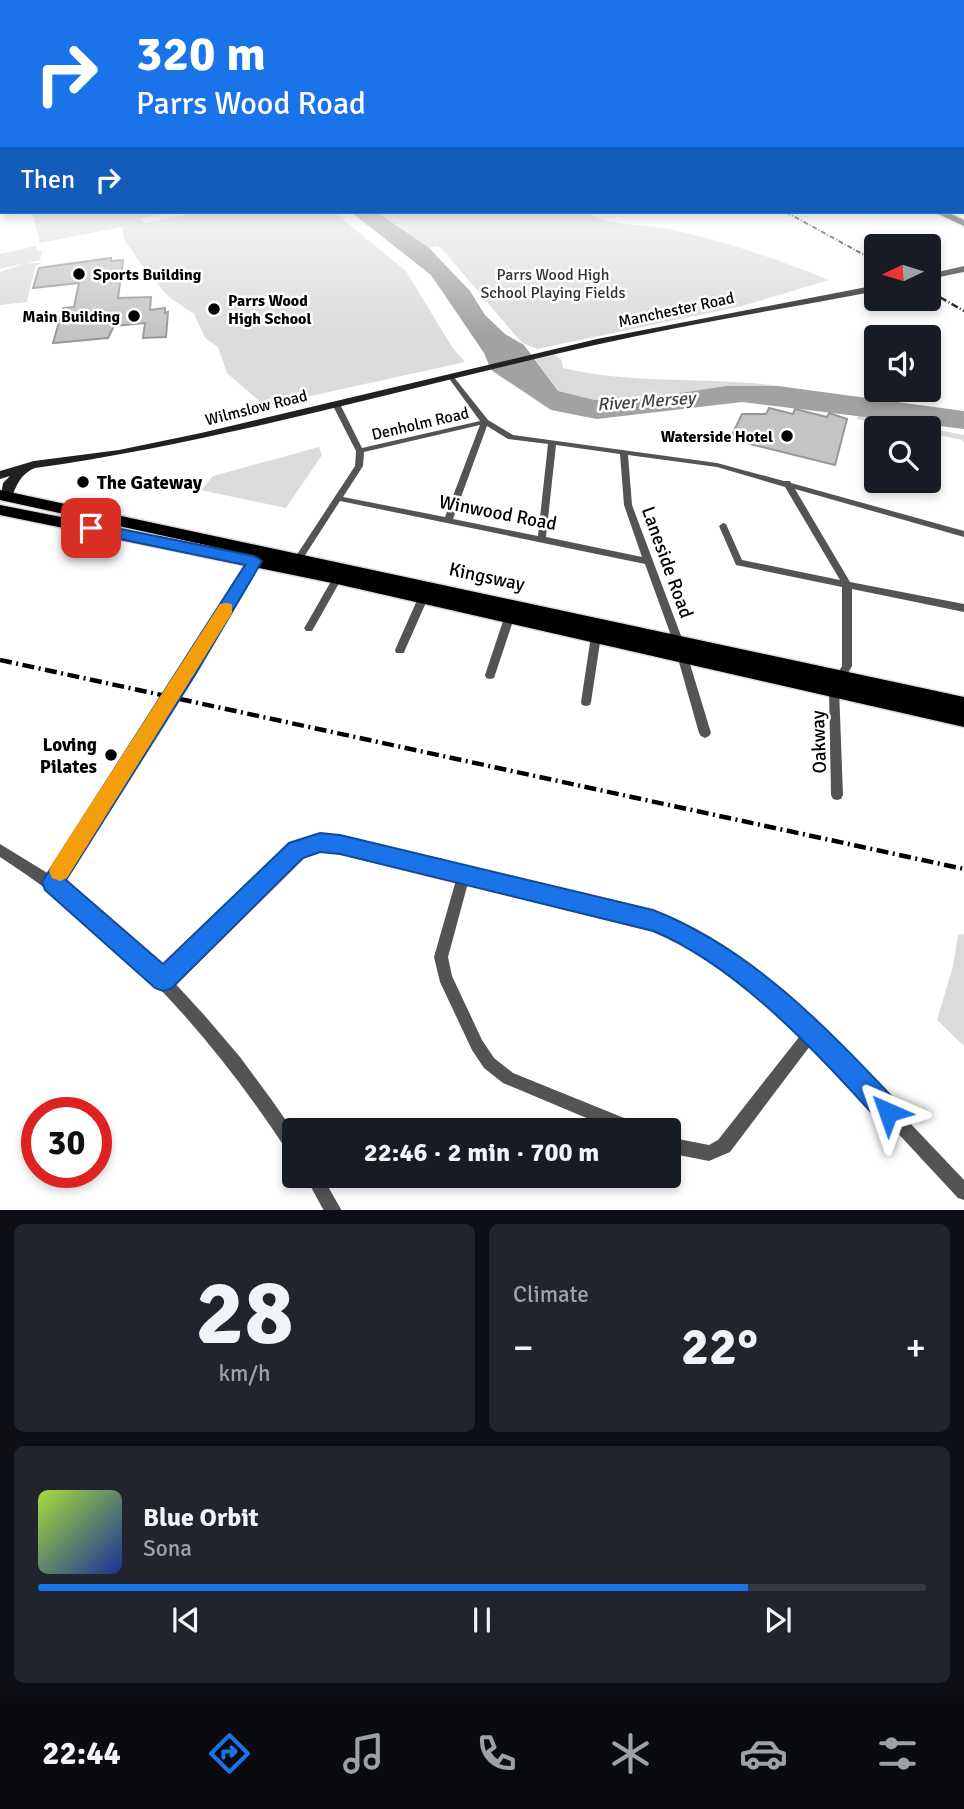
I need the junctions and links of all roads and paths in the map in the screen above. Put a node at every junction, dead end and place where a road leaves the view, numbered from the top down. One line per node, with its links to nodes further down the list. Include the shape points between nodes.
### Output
1 (964, 269): 2 (main road)
2 (942, 274)
3 (864, 291): 4 (main road, Manchester Road, via 745,311)
4 (483, 368): 5 (main road, Wilmslow Road)
5 (451, 377): 6 (main road, Wilmslow Road); 7 (street)
6 (337, 404): 9 (street); 11 (main road, Wilmslow Road, via 169,444)
7 (485, 422): 8 (street, via 511,437); 9 (street, Denholm Road); 17 (street)
8 (552, 444): 10 (street); 20 (street)
9 (360, 451): 15 (street, via 359,467)
10 (624, 454): 14 (street, via 717,465); 23 (street, Laneside Road, via 628,505)
11 (34, 465): 12 (main road, Wilmslow Road); 13 (main road, Wilmslow Road); 16 (main road, via 12,479)
12 (0, 467)
13 (0, 475)
14 (787, 483): 19 (street); 25 (street)
15 (341, 499): 17 (street, Winwood Road); 21 (street)
16 (2, 500): 21 (highway, Kingsway); 22 (highway, Kingsway)
17 (448, 520): 20 (street, Winwood Road)
18 (723, 526): 25 (street, via 740,564)
19 (964, 534)
20 (542, 538): 23 (street, Winwood Road)
21 (299, 558): 31 (highway, Kingsway)
22 (254, 561): 24 (highway, Kingsway); 42 (street)
23 (648, 561): 31 (street, Laneside Road)
24 (337, 578): 26 (highway, Kingsway); 29 (street)
25 (847, 584): 27 (street); 34 (street, Oakway, via 847,666)
26 (423, 598): 28 (highway, Kingsway); 32 (street)
27 (964, 608)
28 (509, 618): 30 (highway, Kingsway); 33 (street)
29 (309, 628)
30 (596, 636): 31 (highway, Kingsway); 35 (street)
31 (680, 648): 34 (highway, Kingsway); 38 (street, Laneside Road)
32 (400, 650)
33 (490, 674)
34 (838, 682): 36 (highway, Kingsway); 37 (highway, Kingsway); 39 (street, Oakway)
35 (586, 702)
36 (964, 705)
37 (964, 719)
38 (705, 733)
39 (837, 795)
40 (0, 850): 42 (street)
41 (463, 877): 43 (street, via 340,845 320,842 296,850); 44 (street, via 653,920 680,931 711,949); 45 (street, via 441,957 445,977 477,1045 489,1063 508,1078)
42 (52, 882): 43 (street)
43 (163, 980): 46 (street)
44 (813, 1031): 47 (street, via 724,1146 709,1153); 49 (street)
45 (604, 1118)
46 (282, 1127)
47 (681, 1148)
48 (320, 1188): 50 (street)
49 (964, 1192)
50 (334, 1210)

